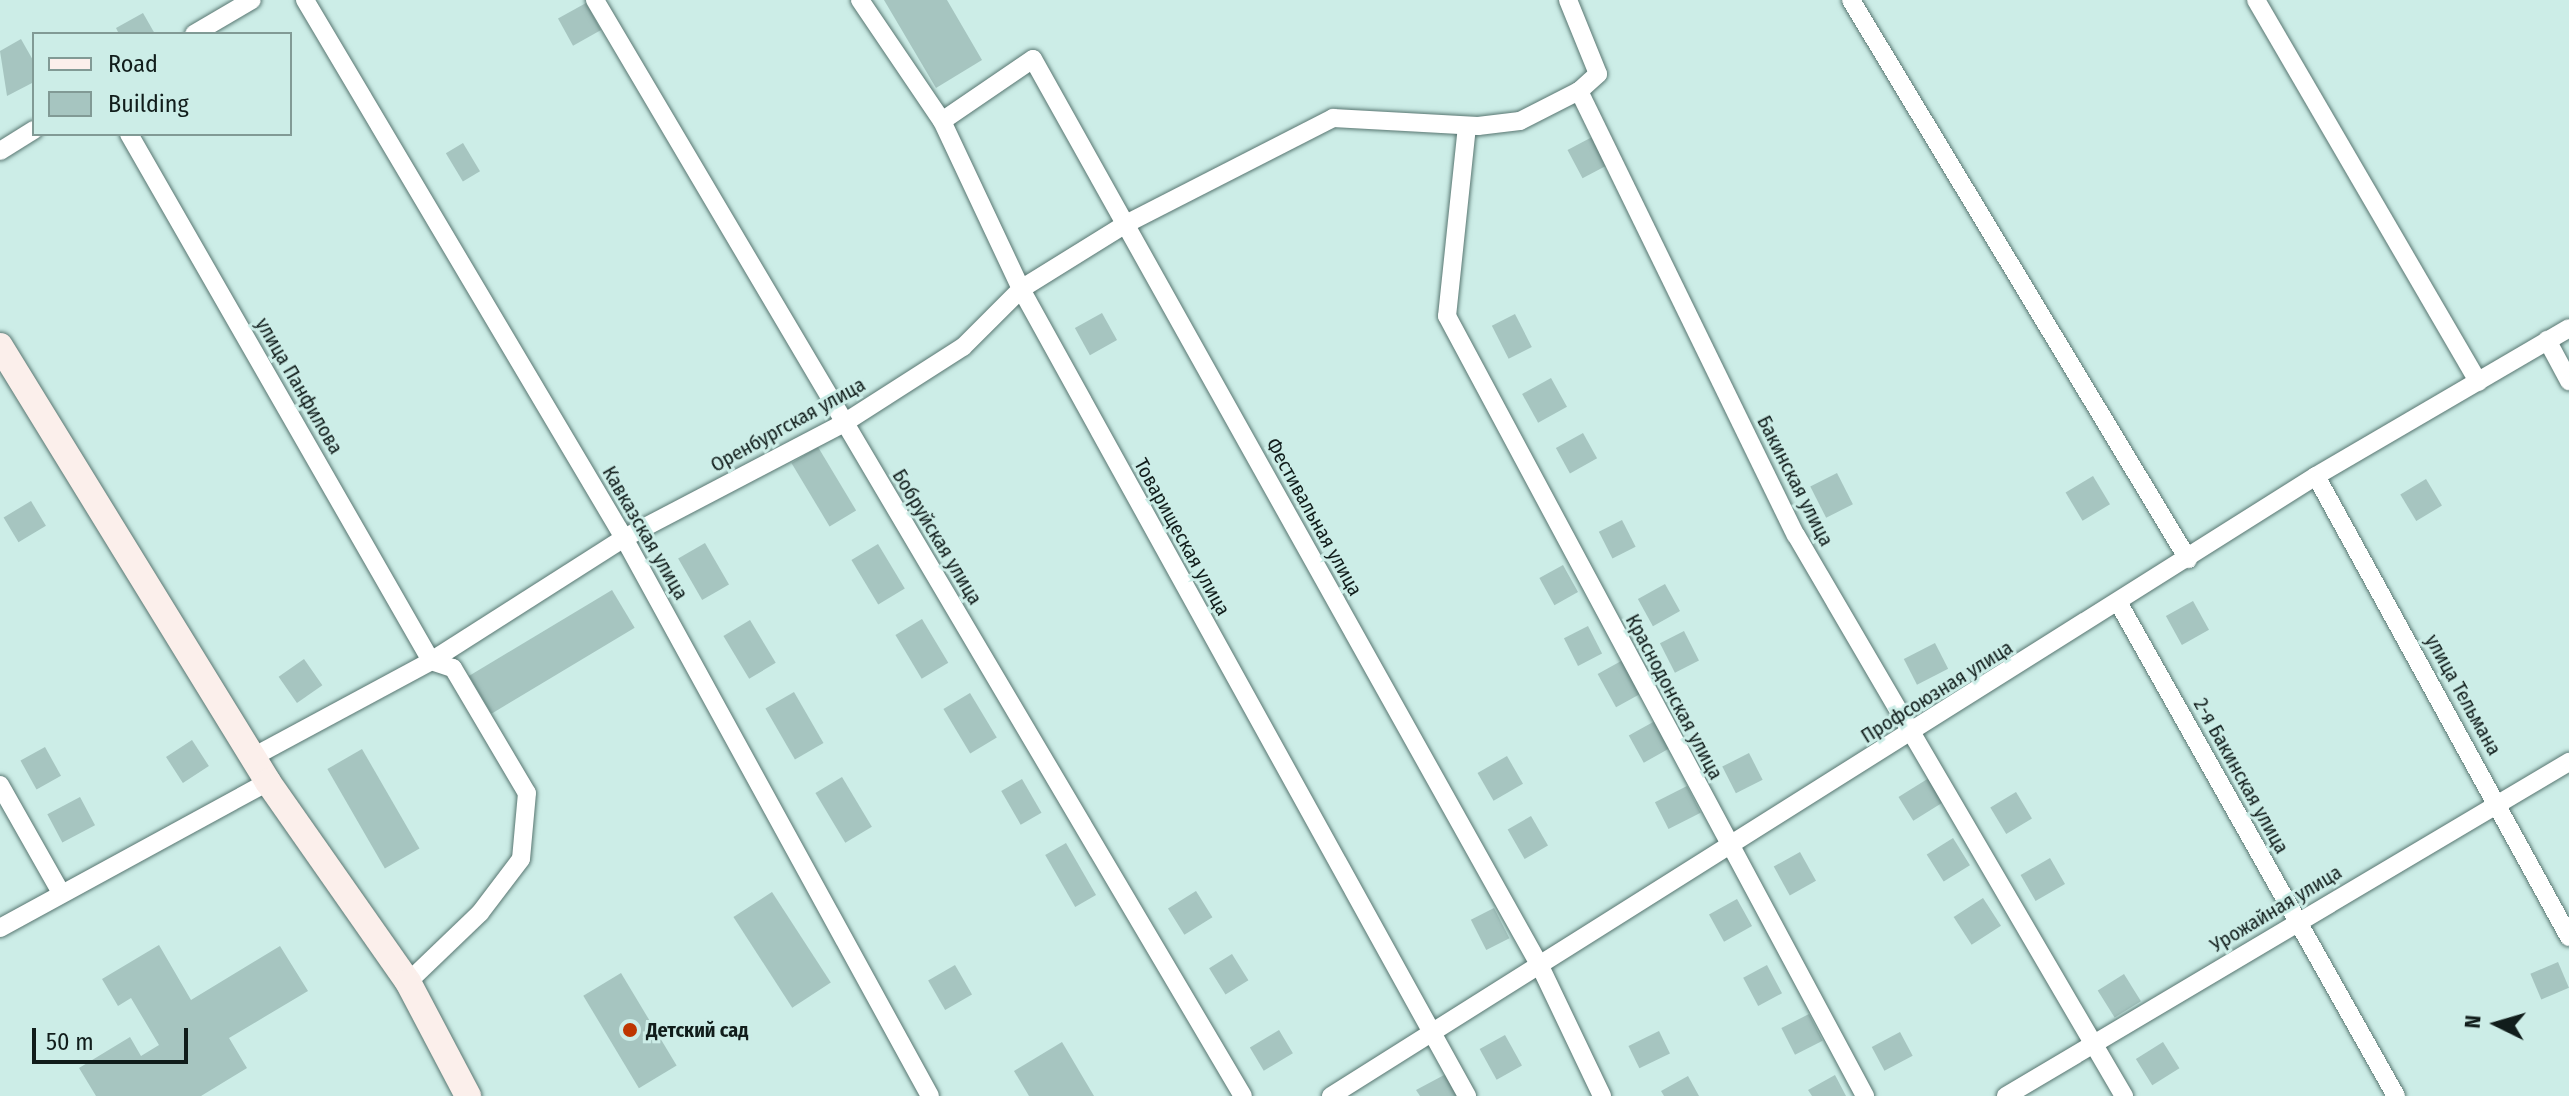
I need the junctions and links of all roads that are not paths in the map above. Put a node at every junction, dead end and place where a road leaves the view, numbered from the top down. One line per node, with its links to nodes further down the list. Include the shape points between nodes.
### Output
1 (252, 0): 8 (street)
2 (305, 0): 24 (street, Кавказская улица)
3 (595, 0): 22 (street, Бобруйская улица)
4 (860, 0): 10 (street, Товарищеская улица)
5 (1568, 0): 9 (street, via 1598,74)
6 (1851, 0): 25 (street)
7 (2256, 0): 21 (street)
8 (197, 32)
9 (1579, 91): 11 (street, via 1520,121); 28 (street, Бакинская улица, via 1796,535)
10 (942, 121): 15 (street, Фестивальная улица, via 1033,59); 16 (street, Товарищеская улица)
11 (1467, 126): 15 (street, Оренбургская улица, via 1333,118); 34 (street, Краснодонская улица, via 1447,316)
12 (32, 131): 14 (street)
13 (130, 136): 27 (street, улица Панфилова)
14 (0, 151)
15 (1126, 224): 16 (street, Оренбургская улица); 39 (street, Фестивальная улица)
16 (1021, 289): 22 (street, Оренбургская улица, via 963,347); 41 (street, Товарищеская улица)
17 (2569, 328): 18 (street, Профсоюзная улица)
18 (2547, 340): 20 (street); 21 (street, Профсоюзная улица)
19 (0, 346): 29 (main road)
20 (2569, 381)
21 (2478, 382): 23 (street, Профсоюзная улица)
22 (844, 423): 24 (street, Оренбургская улица); 45 (street, Бобруйская улица)
23 (2316, 476): 25 (street, Профсоюзная улица); 33 (street, улица Тельмана)
24 (624, 538): 27 (street, Оренбургская улица); 44 (street, Кавказская улица)
25 (2188, 559): 26 (street, Профсоюзная улица)
26 (2118, 602): 28 (street, Профсоюзная улица); 36 (street, 2-я Бакинская улица)
27 (431, 661): 29 (street, Оренбургская улица); 40 (street, via 453,668 527,793 521,859 480,913)
28 (1910, 735): 34 (street, Профсоюзная улица); 42 (street, Бакинская улица)
29 (253, 757): 31 (main road)
30 (2569, 762): 33 (street, Урожайная улица)
31 (268, 782): 35 (street); 40 (main road)
32 (0, 785): 35 (street)
33 (2498, 804): 36 (street, Урожайная улица); 38 (street, улица Тельмана)
34 (1730, 849): 39 (street, Профсоюзная улица); 49 (street, Краснодонская улица)
35 (60, 891): 37 (street)
36 (2297, 922): 42 (street, Урожайная улица); 52 (street, 2-я Бакинская улица)
37 (0, 928)
38 (2569, 937)
39 (1540, 966): 41 (street, Профсоюзная улица); 48 (street, Фестивальная улица)
40 (408, 982): 43 (main road)
41 (1432, 1035): 46 (street, Профсоюзная улица); 47 (street, Товарищеская улица)
42 (2090, 1045): 50 (street, Урожайная улица); 51 (street, Бакинская улица)
43 (468, 1096)
44 (930, 1096)
45 (1243, 1096)
46 (1331, 1096)
47 (1467, 1096)
48 (1602, 1096)
49 (1865, 1096)
50 (2006, 1096)
51 (2124, 1096)
52 (2396, 1096)

